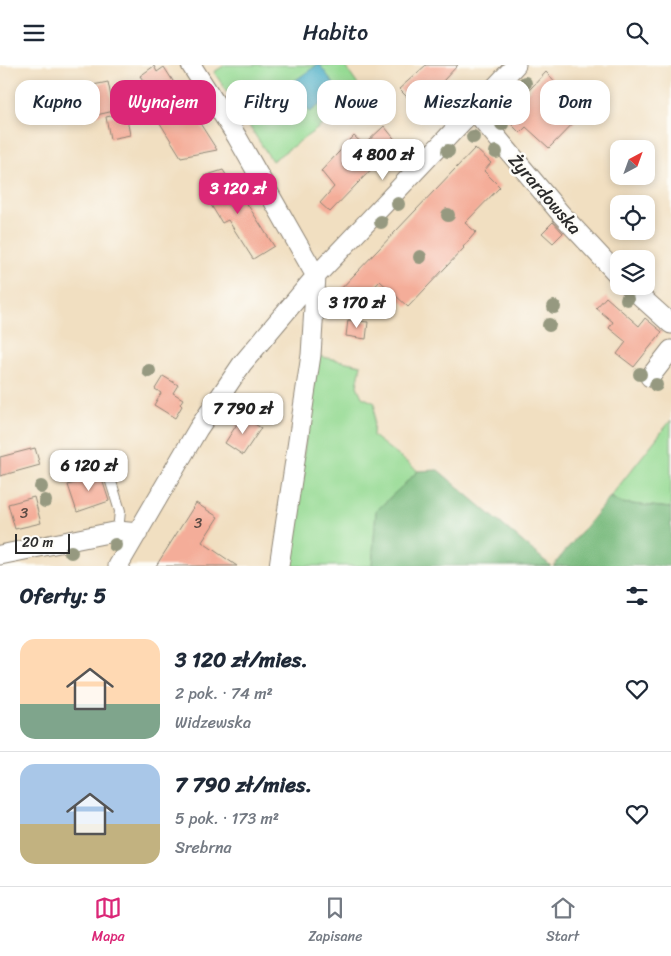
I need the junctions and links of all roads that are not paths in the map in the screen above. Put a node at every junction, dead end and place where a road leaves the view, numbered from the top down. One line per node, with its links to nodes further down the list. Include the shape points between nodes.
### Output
1 (191, 65): 7 (street, via 238,137)
2 (516, 65): 3 (street)
3 (502, 80)
4 (460, 125): 7 (street)
5 (487, 125): 6 (street, Żyrardowska)
6 (610, 266)
7 (316, 275): 14 (street, via 220,393); 17 (street, via 311,355)
8 (639, 295): 9 (street)
9 (671, 324)
10 (671, 350): 11 (street)
11 (650, 377)
12 (108, 473): 13 (lane, via 120,511)
13 (118, 531): 14 (street); 15 (street)
14 (138, 533): 16 (street)
15 (0, 555)
16 (118, 566)
17 (279, 566)

